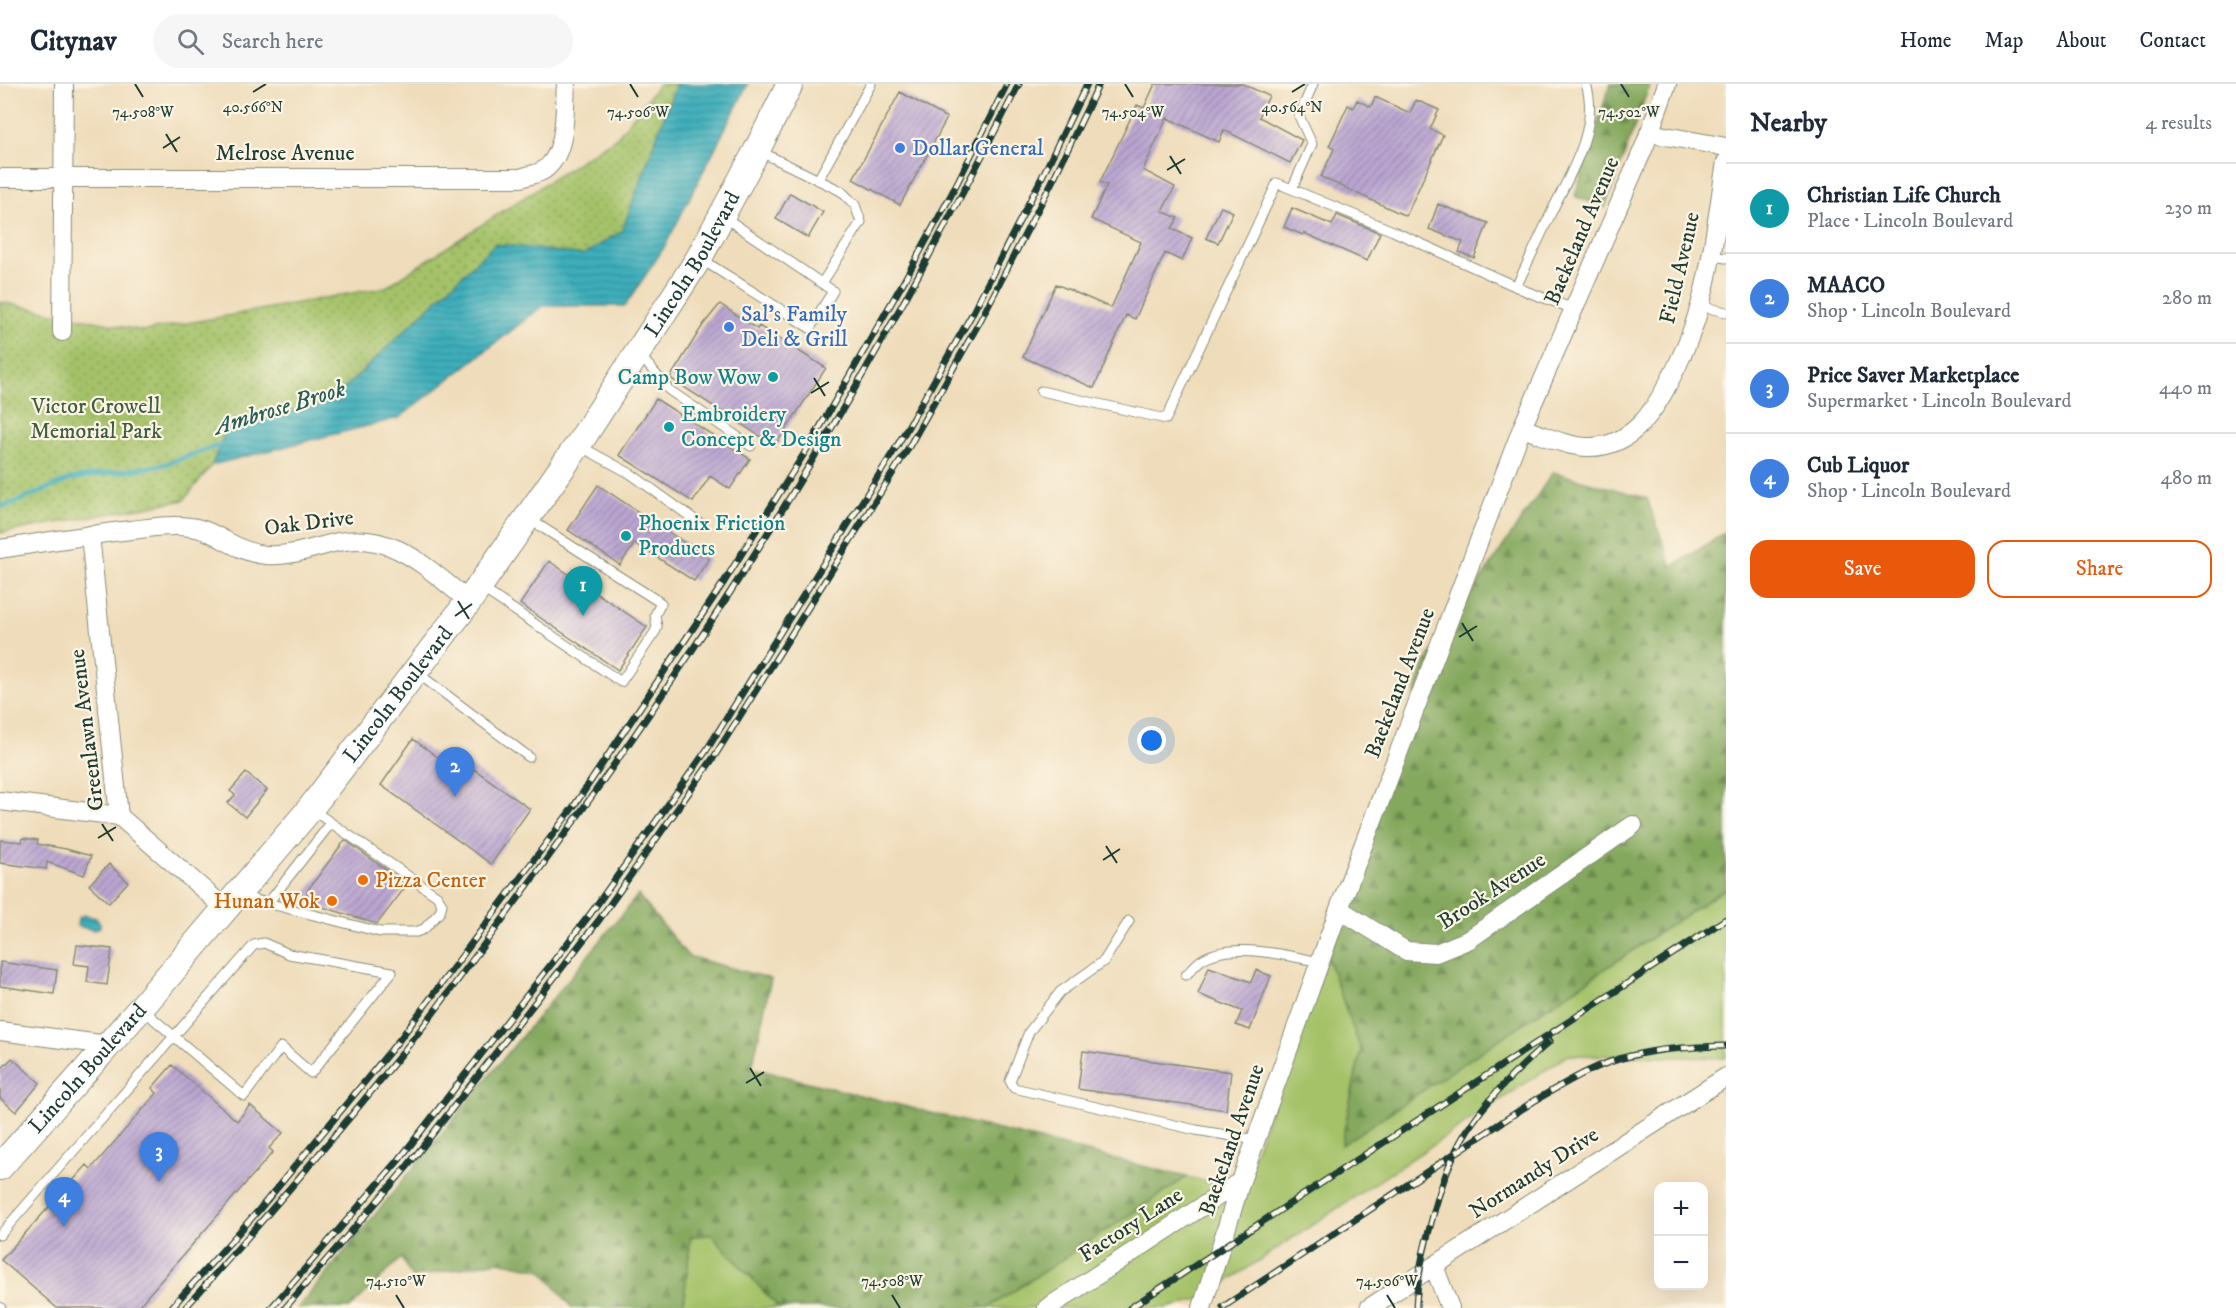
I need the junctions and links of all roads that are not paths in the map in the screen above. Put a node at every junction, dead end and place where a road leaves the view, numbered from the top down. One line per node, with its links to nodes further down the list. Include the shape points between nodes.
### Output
1 (64, 84): 13 (street)
2 (566, 84): 13 (street, Melrose Avenue, via 558,151 543,170 521,178)
3 (790, 84): 10 (main road, Lincoln Boulevard)
4 (871, 84): 14 (lane)
5 (1313, 84): 15 (lane, via 1299,116 1312,144)
6 (1586, 84): 21 (lane, via 1587,129 1578,156)
7 (1667, 84): 8 (street, Baekeland Avenue)
8 (1649, 133): 9 (street); 23 (street, Baekeland Avenue)
9 (1726, 147)
10 (757, 150): 14 (lane); 17 (main road, Lincoln Boulevard)
11 (1726, 162): 16 (street, Field Avenue)
12 (0, 178): 13 (street, Melrose Avenue)
13 (63, 178): 25 (street)
14 (818, 180): 20 (lane, via 840,191 855,205 861,222)
15 (1292, 189): 21 (lane); 27 (lane, via 1276,183 1166,419)
16 (1723, 202): 18 (street, Field Avenue)
17 (723, 216): 19 (main road, Lincoln Boulevard); 20 (lane)
18 (1718, 257): 22 (street, Field Avenue)
19 (699, 258): 20 (lane, via 810,328 832,291); 26 (main road, Lincoln Boulevard)
20 (822, 283)
21 (1516, 287): 23 (lane)
22 (1700, 306): 24 (lane); 28 (street, Field Avenue, via 1660,401 1625,437 1589,447 1576,446)
23 (1574, 309): 28 (street, Baekeland Avenue)
24 (1726, 312)
25 (62, 332)
26 (638, 353): 29 (main road, Lincoln Boulevard); 30 (lane, via 669,390)
27 (1041, 391)
28 (1522, 428): 44 (street, Baekeland Avenue)
29 (578, 445): 31 (main road, Lincoln Boulevard); 32 (lane, via 631,474)
30 (751, 446)
31 (527, 518): 35 (main road, Lincoln Boulevard); 35 (lane, via 661,603 655,615 655,632 621,682 521,614)
32 (702, 525)
33 (90, 535): 34 (street, Oak Drive); 35 (street, Oak Drive, via 193,527 234,547 264,555 352,539 371,540 389,544); 39 (street, Greenlawn Avenue)
34 (0, 549)
35 (474, 593): 36 (main road, Lincoln Boulevard)
36 (416, 672): 37 (lane); 40 (main road, Lincoln Boulevard)
37 (528, 757)
38 (0, 801): 39 (street)
39 (119, 816): 42 (street, Greenlawn Avenue)
40 (321, 816): 42 (main road, Lincoln Boulevard); 43 (lane); 43 (lane, via 437,896 440,912 416,932 380,932)
41 (1634, 825): 44 (street, Brook Avenue, via 1468,940 1436,953 1406,951)
42 (232, 902): 43 (lane); 48 (main road, Lincoln Boulevard)
43 (268, 903)
44 (1339, 909): 46 (street, Baekeland Avenue)
45 (1130, 921): 53 (lane, via 1104,961 1060,992 1029,1032 1010,1081 1014,1088)
46 (1320, 962): 47 (lane, via 1263,951 1232,952 1201,960); 53 (street, Baekeland Avenue)
47 (1186, 975)
48 (141, 1008): 50 (lane); 51 (main road, Lincoln Boulevard)
49 (0, 1031): 51 (street)
50 (175, 1038): 50 (lane, via 244,1096 281,1047 311,1073 392,972 289,954 264,943 254,945); 56 (lane)
51 (108, 1045): 54 (main road, Lincoln Boulevard)
52 (1726, 1077): 57 (street, Normandy Drive)
53 (1256, 1140): 55 (street, Baekeland Avenue)
54 (1, 1166)
55 (1241, 1181): 58 (street, Factory Lane); 59 (street, Baekeland Avenue)
56 (0, 1235)
57 (1434, 1266): 60 (street, Normandy Drive); 61 (street)
58 (1047, 1308)
59 (1202, 1308)
60 (1369, 1308)
61 (1450, 1308)

